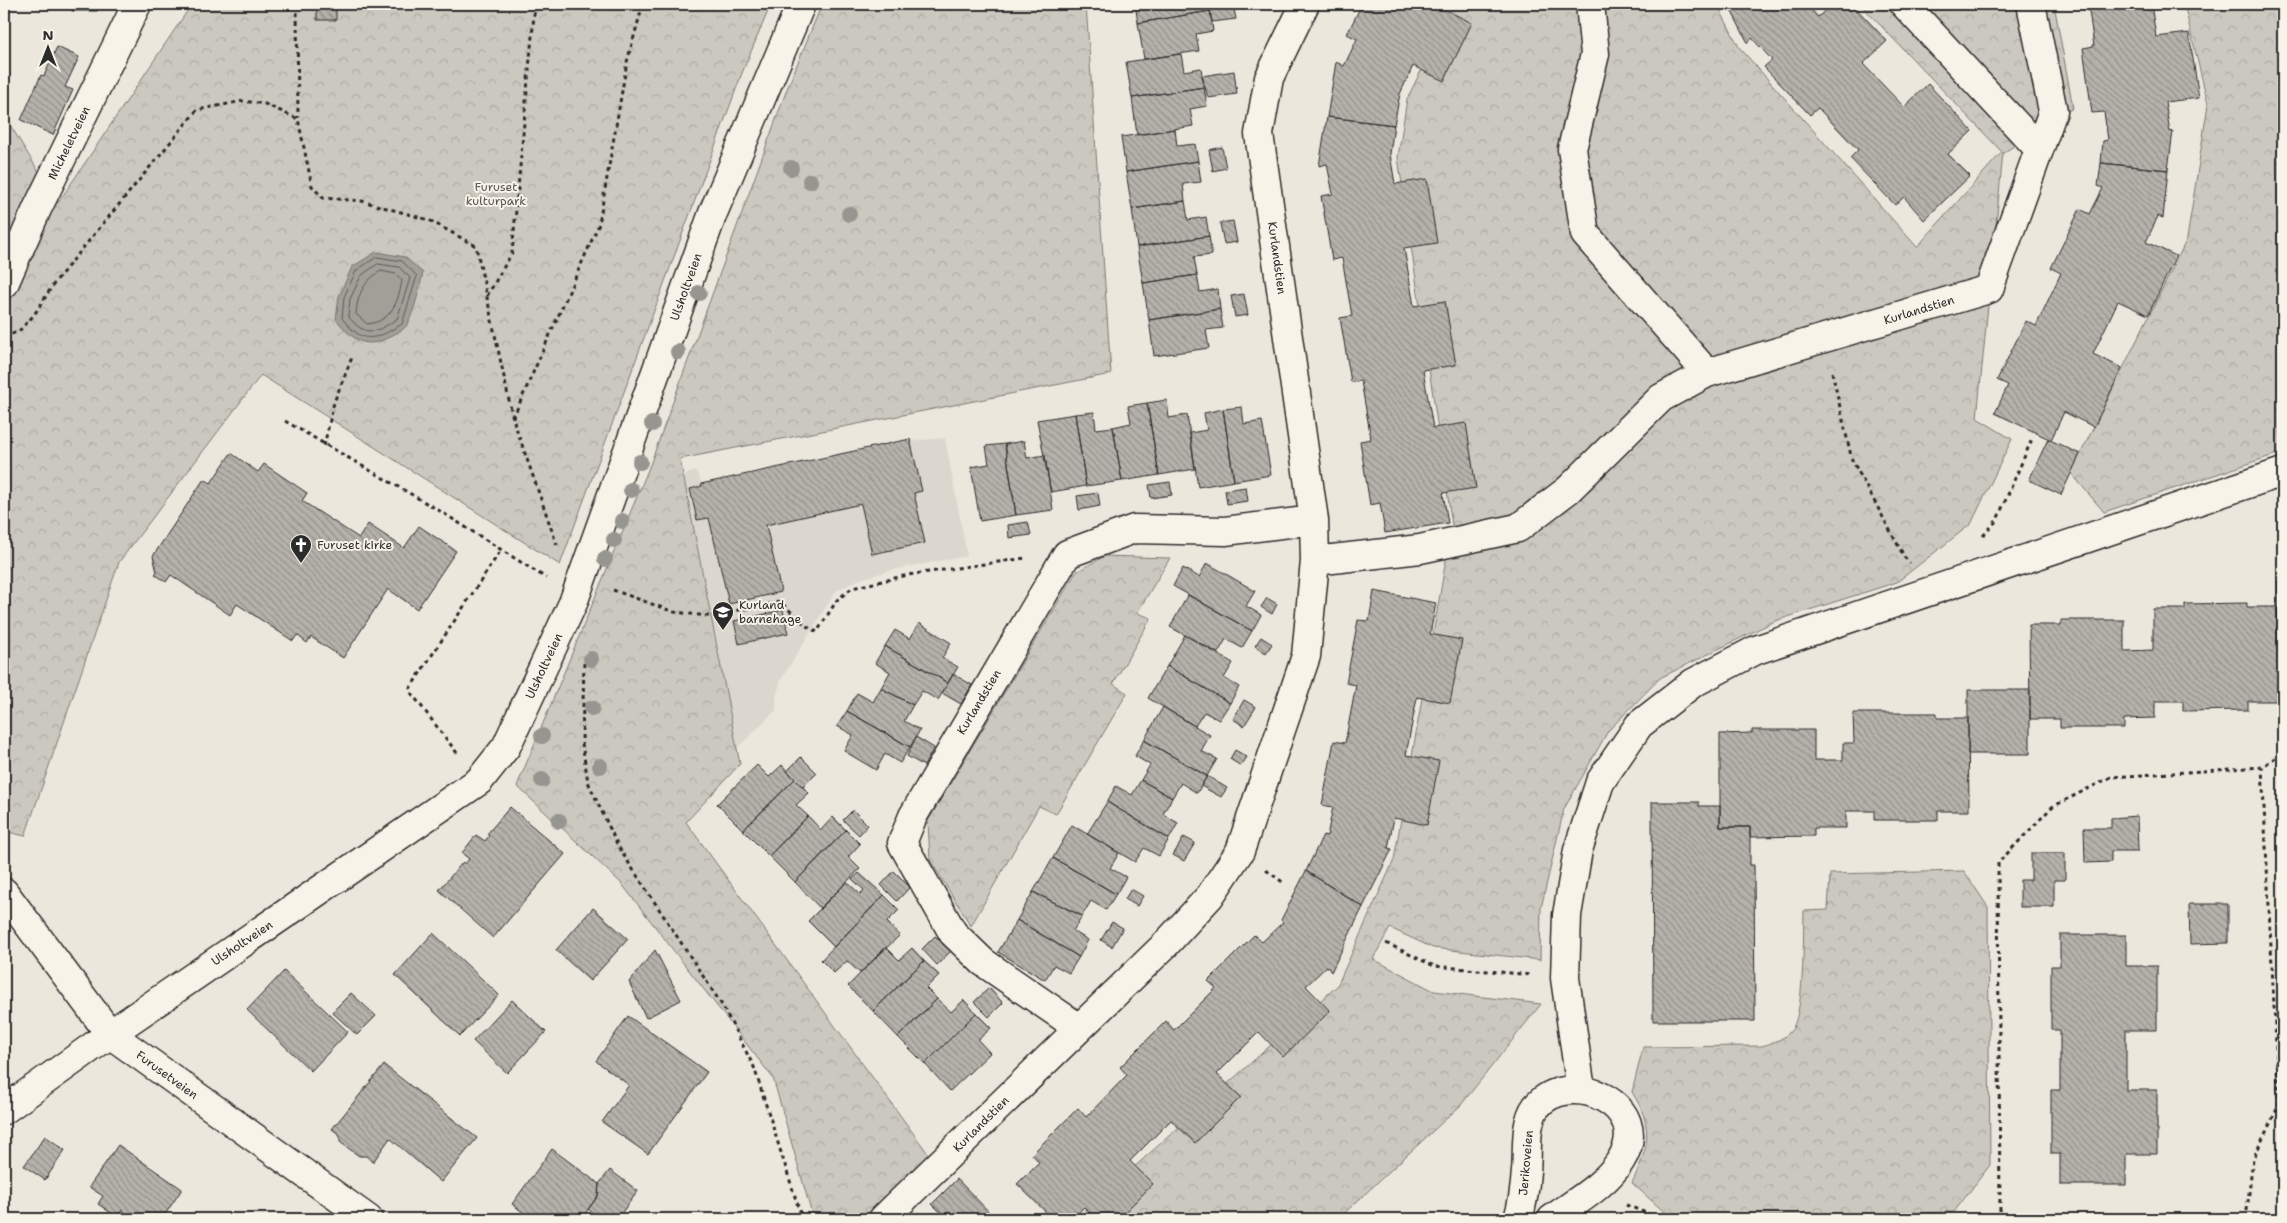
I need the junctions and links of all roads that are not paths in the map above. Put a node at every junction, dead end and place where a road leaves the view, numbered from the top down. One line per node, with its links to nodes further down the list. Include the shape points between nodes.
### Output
1 (137, 4): 8 (street, Micheletveien)
2 (801, 4): 15 (street, Ulsholtveien, via 713,213 573,603 506,747 479,781)
3 (1305, 4): 11 (street, Kurlandstien, via 1270,78 1259,134)
4 (1590, 4): 9 (street, via 1596,54 1572,149 1585,234)
5 (1904, 4): 7 (street)
6 (2031, 4): 7 (street, Kurlandstien, via 2053,111)
7 (2040, 149): 9 (street, Kurlandstien, via 1989,289)
8 (4, 284)
9 (1707, 373): 12 (street, Kurlandstien, via 1662,398 1568,490 1518,528 1420,549)
10 (2283, 472): 16 (street, via 1756,650 1693,683 1639,725 1600,782 1578,850 1567,915 1565,978)
11 (1314, 520): 12 (street, Kurlandstien); 14 (street, Kurlandstien, via 1225,531 1134,530 1066,554 913,816 902,842 953,933 983,962)
12 (1315, 561): 14 (street, Kurlandstien, via 1306,656 1240,852 1210,896 1165,945)
13 (4, 892): 15 (street, Furusetveien)
14 (1079, 1028): 19 (street, Kurlandstien)
15 (110, 1034): 17 (street, Ulsholtveien); 18 (street, Furusetveien)
16 (1581, 1090): 20 (street, Jerikoveien, via 1557,1093 1536,1108 1527,1132 1523,1202); 21 (street, Jerikoveien, via 1608,1098 1624,1114 1630,1133 1622,1159 1601,1182)
17 (4, 1110)
18 (368, 1219)
19 (883, 1219)
20 (1518, 1219)
21 (1552, 1219)

